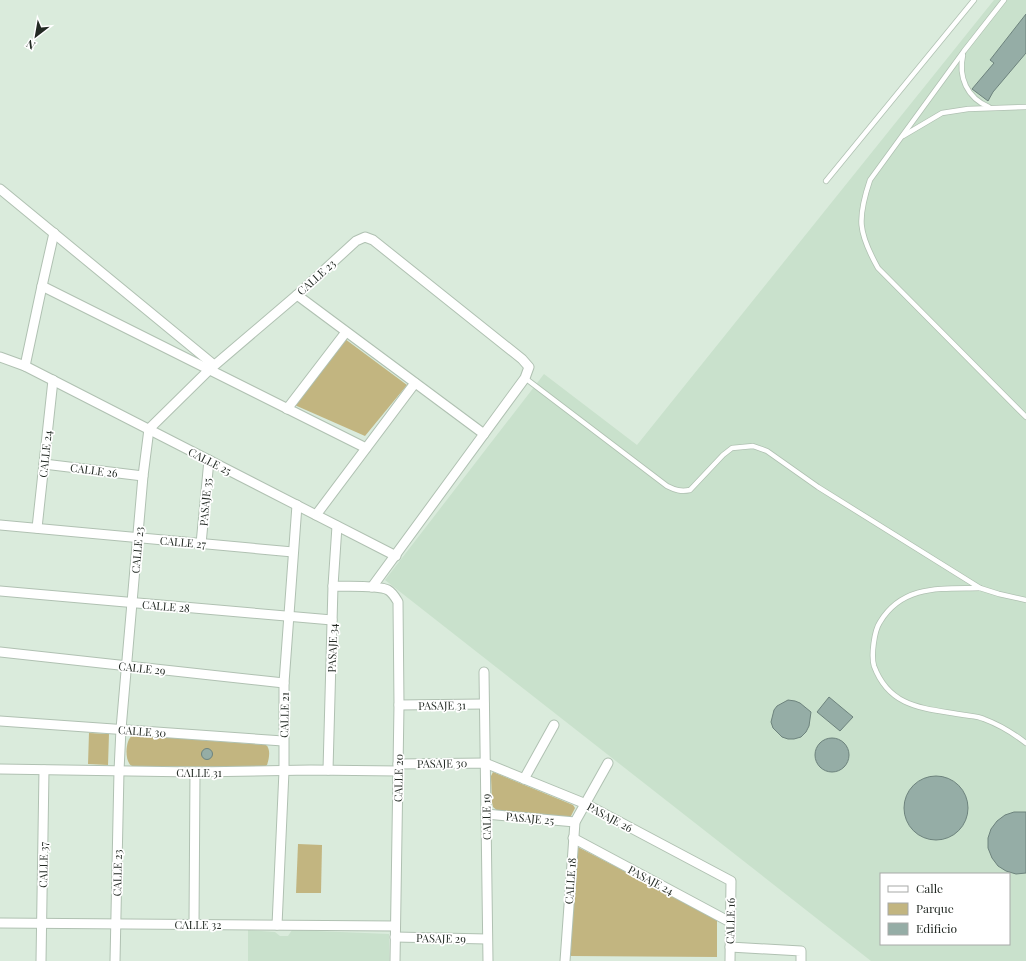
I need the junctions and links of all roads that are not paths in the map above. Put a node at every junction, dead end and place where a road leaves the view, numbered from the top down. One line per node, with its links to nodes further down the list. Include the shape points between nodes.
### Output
1 (974, 0): 7 (lane)
2 (1004, 0): 3 (lane)
3 (964, 51): 4 (lane, via 961,64 965,86 980,104); 6 (lane)
4 (991, 108): 5 (lane); 6 (lane, via 942,113)
5 (1026, 108)
6 (901, 137): 20 (lane, via 870,180 862,203 860,225 867,248 878,268)
7 (826, 181)
8 (0, 189): 9 (street)
9 (54, 233): 10 (street); 15 (street)
10 (42, 286): 14 (street); 15 (street)
11 (297, 295): 12 (street); 15 (street, CALLE 23); 16 (street, CALLE 23, via 364,236 373,240 522,359 529,367)
12 (346, 332): 18 (street); 19 (street)
13 (0, 357): 14 (street, CALLE 25)
14 (25, 366): 17 (street, CALLE 25)
15 (212, 367): 19 (street); 21 (street, CALLE 23)
16 (525, 378): 22 (street); 38 (lane, via 675,490 690,490 732,448 753,446 767,451 818,487)
17 (53, 380): 21 (street, CALLE 25); 25 (street, CALLE 24)
18 (415, 382): 22 (street); 23 (street)
19 (287, 409): 23 (street)
20 (1026, 417)
21 (148, 429): 24 (street, CALLE 25); 26 (street, CALLE 23)
22 (484, 434): 35 (street)
23 (366, 448): 28 (street)
24 (209, 460): 27 (street, CALLE 25); 33 (street, PASAJE 35)
25 (44, 464): 26 (street, CALLE 26); 31 (street, CALLE 24)
26 (143, 476): 32 (street, CALLE 23)
27 (297, 505): 28 (street, CALLE 25); 34 (street, CALLE 21)
28 (316, 515): 30 (street, CALLE 25)
29 (0, 525): 31 (street, CALLE 27)
30 (337, 526): 35 (street, CALLE 25); 36 (street, PASAJE 34)
31 (37, 528): 32 (street, CALLE 27)
32 (138, 538): 33 (street, CALLE 27); 41 (street, CALLE 23)
33 (201, 544): 34 (street, CALLE 27)
34 (293, 552): 42 (street, CALLE 21)
35 (396, 556): 37 (street)
36 (333, 586): 37 (street); 43 (street, PASAJE 34)
37 (372, 587): 49 (street, CALLE 20, via 387,589 398,602)
38 (980, 588): 40 (lane); 54 (lane, via 915,592 896,603 879,622 873,660 879,679 891,693 908,705 983,718 1010,731)
39 (0, 591): 41 (street, CALLE 28)
40 (1026, 600)
41 (132, 602): 42 (street, CALLE 28); 45 (street, CALLE 23)
42 (289, 616): 43 (street, CALLE 28); 47 (street, CALLE 21)
43 (332, 620): 60 (street, PASAJE 34)
44 (0, 652): 45 (street, CALLE 29)
45 (127, 666): 47 (street, CALLE 29); 52 (street, CALLE 23)
46 (484, 672): 48 (street, CALLE 19)
47 (284, 683): 53 (street, CALLE 21)
48 (484, 704): 49 (street, PASAJE 31); 55 (street, CALLE 19)
49 (399, 705): 57 (street, CALLE 20)
50 (0, 721): 52 (street, CALLE 30)
51 (554, 725): 64 (street)
52 (121, 729): 53 (street, CALLE 30); 61 (street, CALLE 23)
53 (283, 742): 62 (street, CALLE 21)
54 (1026, 743)
55 (485, 762): 57 (street, PASAJE 30); 64 (street, PASAJE 26); 66 (street, CALLE 19)
56 (608, 763): 65 (street, CALLE 18)
57 (398, 767): 60 (street, CALLE 31); 76 (street, CALLE 20)
58 (0, 769): 59 (street, CALLE 31)
59 (44, 770): 61 (street, CALLE 31); 72 (street, CALLE 37)
60 (328, 770): 62 (street, CALLE 31)
61 (119, 771): 63 (street, CALLE 31); 73 (street, CALLE 23)
62 (284, 771): 63 (street, CALLE 31); 75 (street, CALLE 21)
63 (195, 772): 74 (street)
64 (524, 778): 65 (street, PASAJE 26)
65 (586, 804): 67 (street, CALLE 18); 69 (street, PASAJE 26)
66 (486, 814): 67 (street, PASAJE 25); 78 (street, CALLE 19)
67 (575, 822): 68 (street, CALLE 18)
68 (573, 838): 70 (street, PASAJE 24); 84 (street, CALLE 18)
69 (731, 881): 70 (street, CALLE 16)
70 (730, 922): 79 (street, CALLE 16)
71 (0, 923): 72 (street, CALLE 32)
72 (42, 923): 73 (street, CALLE 32); 80 (street, CALLE 37)
73 (116, 924): 74 (street, CALLE 32); 81 (street, CALLE 23)
74 (194, 924): 75 (street, CALLE 32)
75 (277, 925): 76 (street, CALLE 32)
76 (395, 926): 77 (street, CALLE 20)
77 (395, 937): 78 (street, PASAJE 29); 82 (street, CALLE 20)
78 (487, 939): 83 (street, CALLE 19)
79 (730, 947): 85 (street, CALLE 16); 86 (street, via 801,951)
80 (42, 961)
81 (115, 961)
82 (395, 961)
83 (488, 961)
84 (565, 961)
85 (730, 961)
86 (801, 961)

